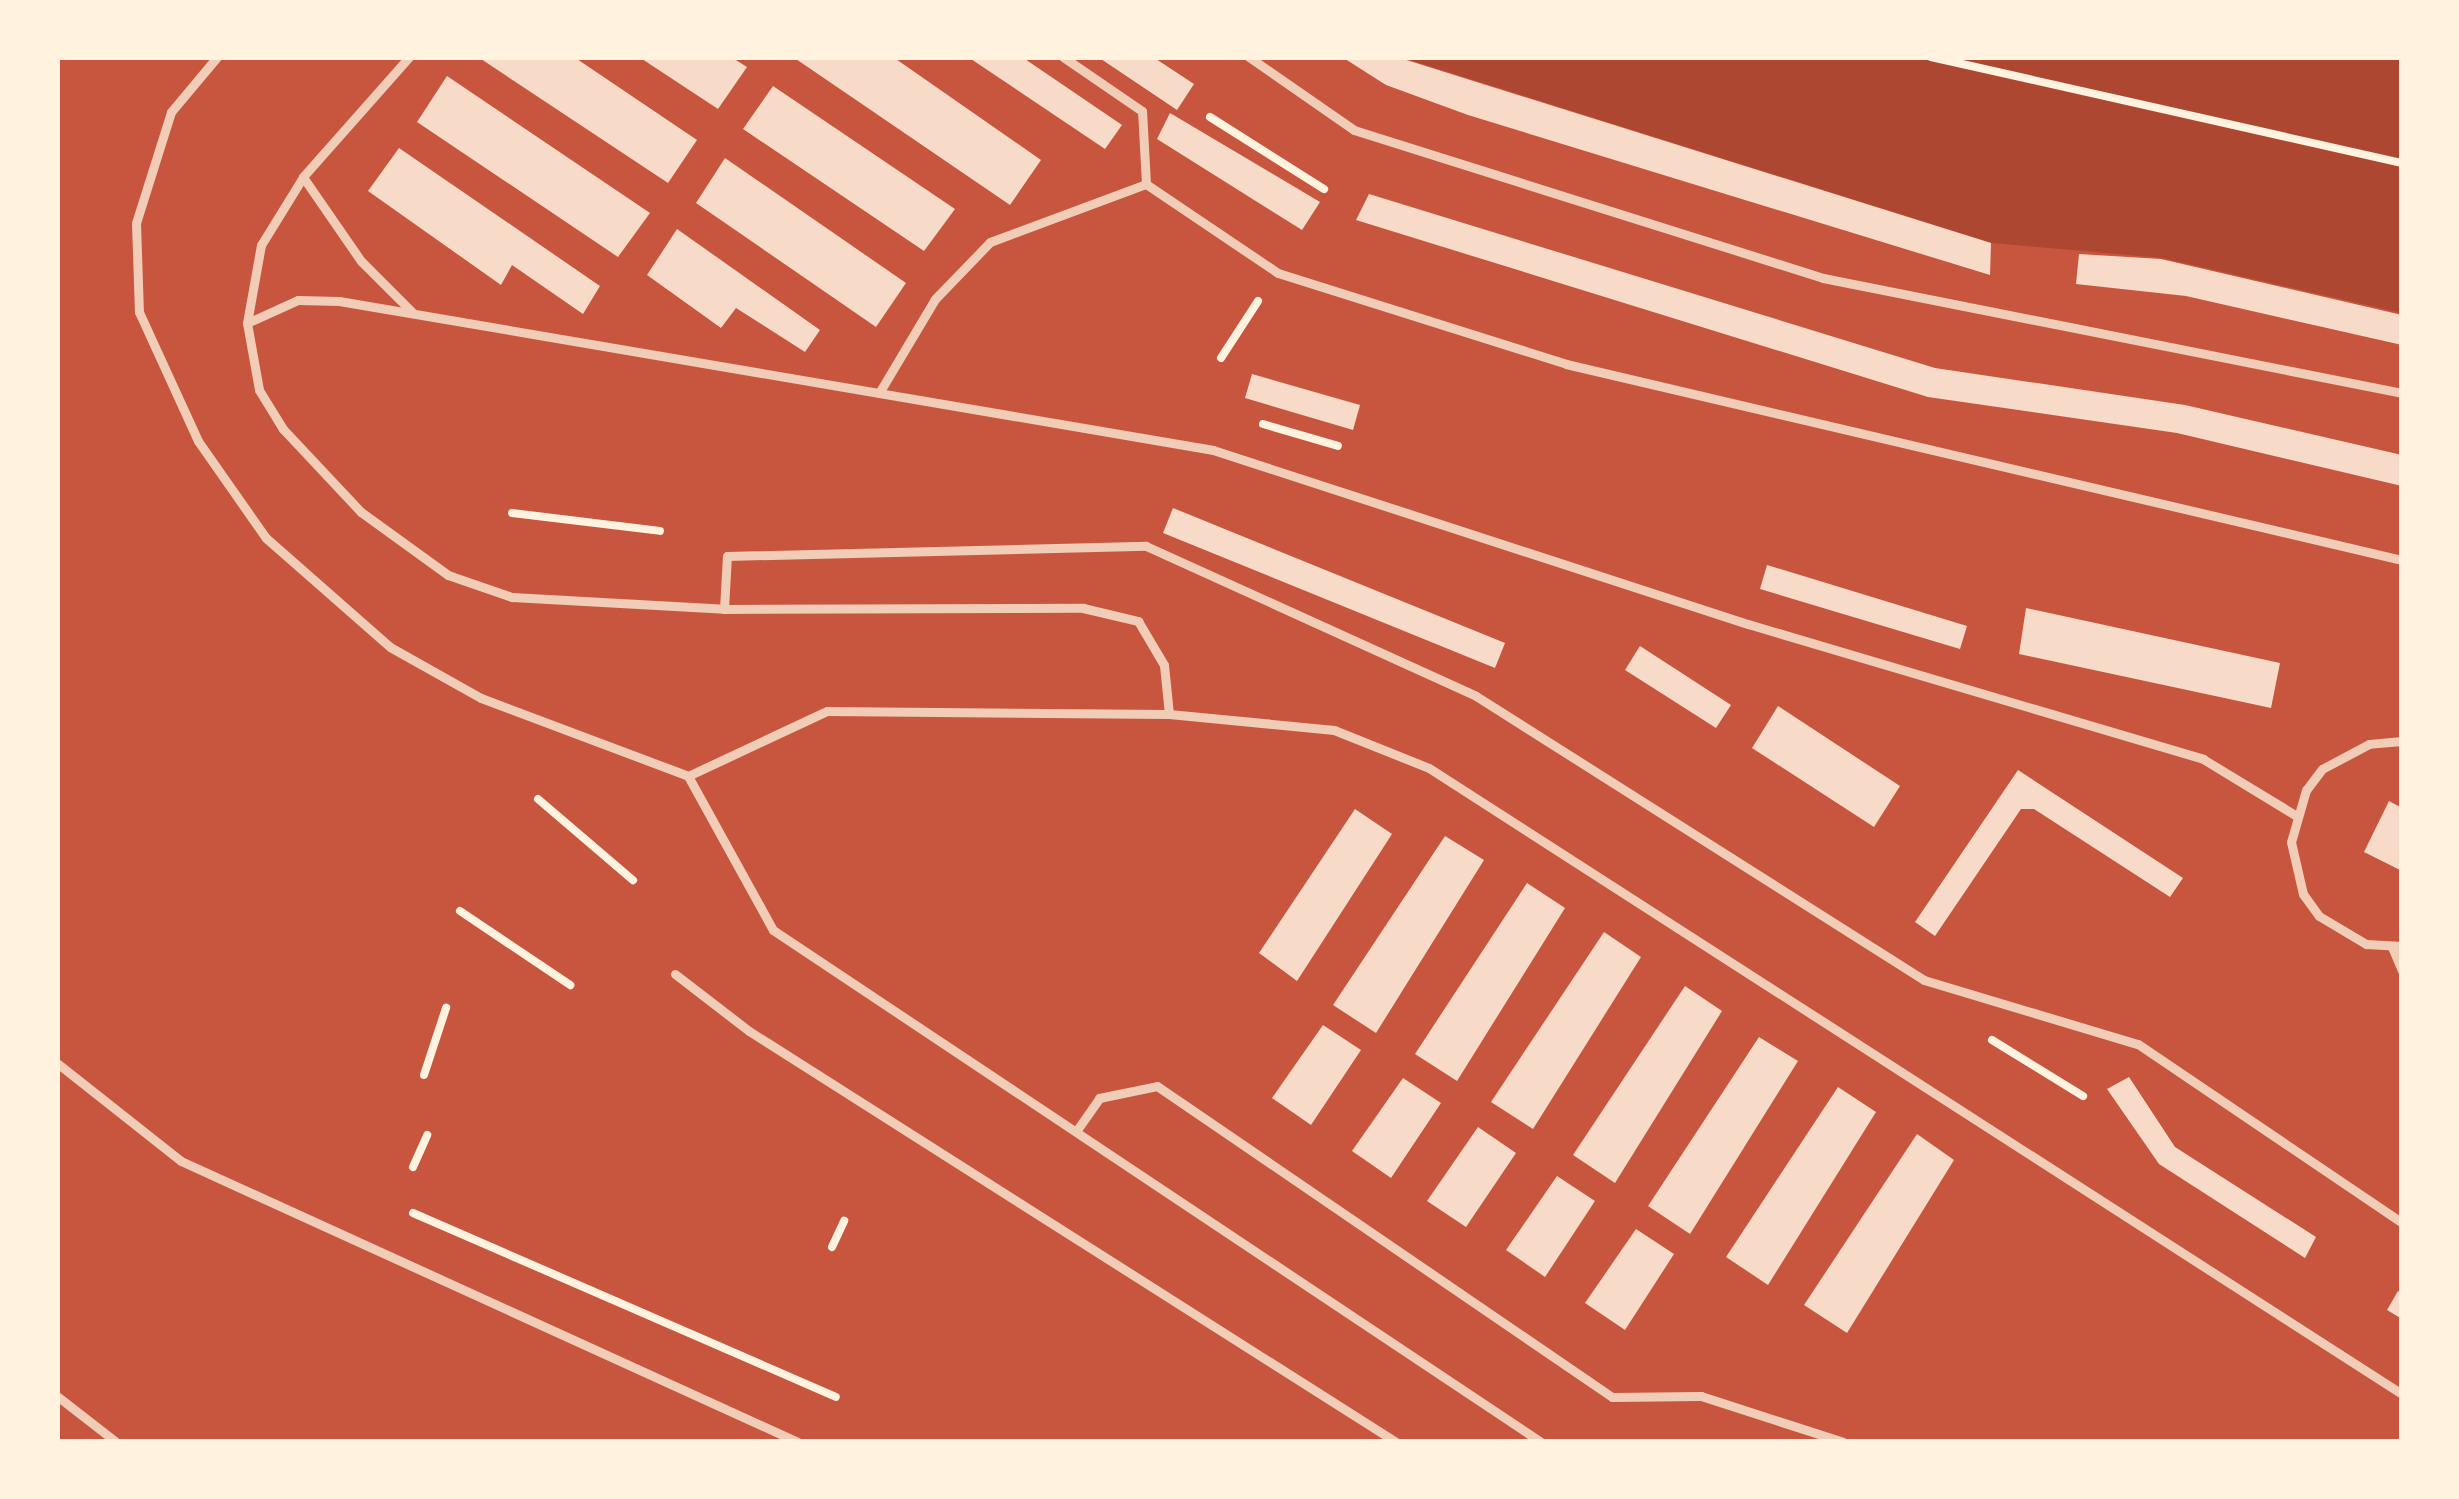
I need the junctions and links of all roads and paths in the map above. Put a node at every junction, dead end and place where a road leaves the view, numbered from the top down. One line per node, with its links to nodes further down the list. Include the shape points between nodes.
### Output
1 (217, 57): 25 (lane, via 171,112 136,223 139,312 197,441 266,538 391,647 481,698)
2 (409, 57): 8 (lane)
3 (1063, 57): 9 (lane, via 1142,111)
4 (1249, 57): 16 (lane, via 1354,130 1823,278)
5 (1931, 57): 7 (path)
6 (1210, 117): 10 (path)
7 (2402, 163)
8 (303, 177): 12 (lane, via 361,261); 13 (lane, via 261,245)
9 (1146, 184): 15 (lane, via 990,242 935,299); 21 (lane, via 1278,273 1566,364)
10 (1324, 189)
11 (1258, 300): 14 (path)
12 (414, 314): 13 (lane, via 298,300); 15 (lane)
13 (247, 323): 22 (lane, via 259,390 283,429 361,512 448,575 512,597)
14 (1221, 358)
15 (878, 393): 27 (lane, via 1214,450 1748,624 2203,759)
16 (2402, 393)
17 (1263, 424): 18 (path)
18 (1338, 446)
19 (512, 513): 20 (path)
20 (660, 531)
21 (2402, 560)
22 (724, 609): 23 (lane, via 1083,608 1138,621 1164,665); 44 (lane, via 727,556 1146,546 1476,696 1924,980 2138,1044)
23 (1169, 714): 25 (lane, via 827,711); 46 (lane, via 1334,730 1429,768)
24 (2402, 741): 27 (lane, via 2344,753 2306,790)
25 (688, 776): 39 (lane, via 772,930)
26 (538, 799): 28 (path)
27 (2295, 815): 30 (lane, via 2294,868 2319,916 2366,944)
28 (633, 880)
29 (460, 911): 33 (path)
30 (2397, 947): 31 (lane)
31 (2402, 970)
32 (675, 974): 51 (lane, via 749,1030)
33 (570, 985)
34 (446, 1008): 37 (path)
35 (1970, 1026): 38 (path)
36 (57, 1063): 50 (lane, via 181,1161)
37 (424, 1075)
38 (2083, 1096)
39 (1077, 1130): 52 (lane); 53 (lane, via 1100,1098 1157,1086 1612,1397 1700,1396)
40 (428, 1136): 41 (path)
41 (413, 1167)
42 (413, 1213): 48 (path)
43 (844, 1221): 45 (path)
44 (2402, 1223)
45 (832, 1247)
46 (2402, 1394)
47 (57, 1396): 49 (lane)
48 (836, 1397)
49 (116, 1442)
50 (798, 1442)
51 (1396, 1442)
52 (1541, 1442)
53 (1843, 1442)

